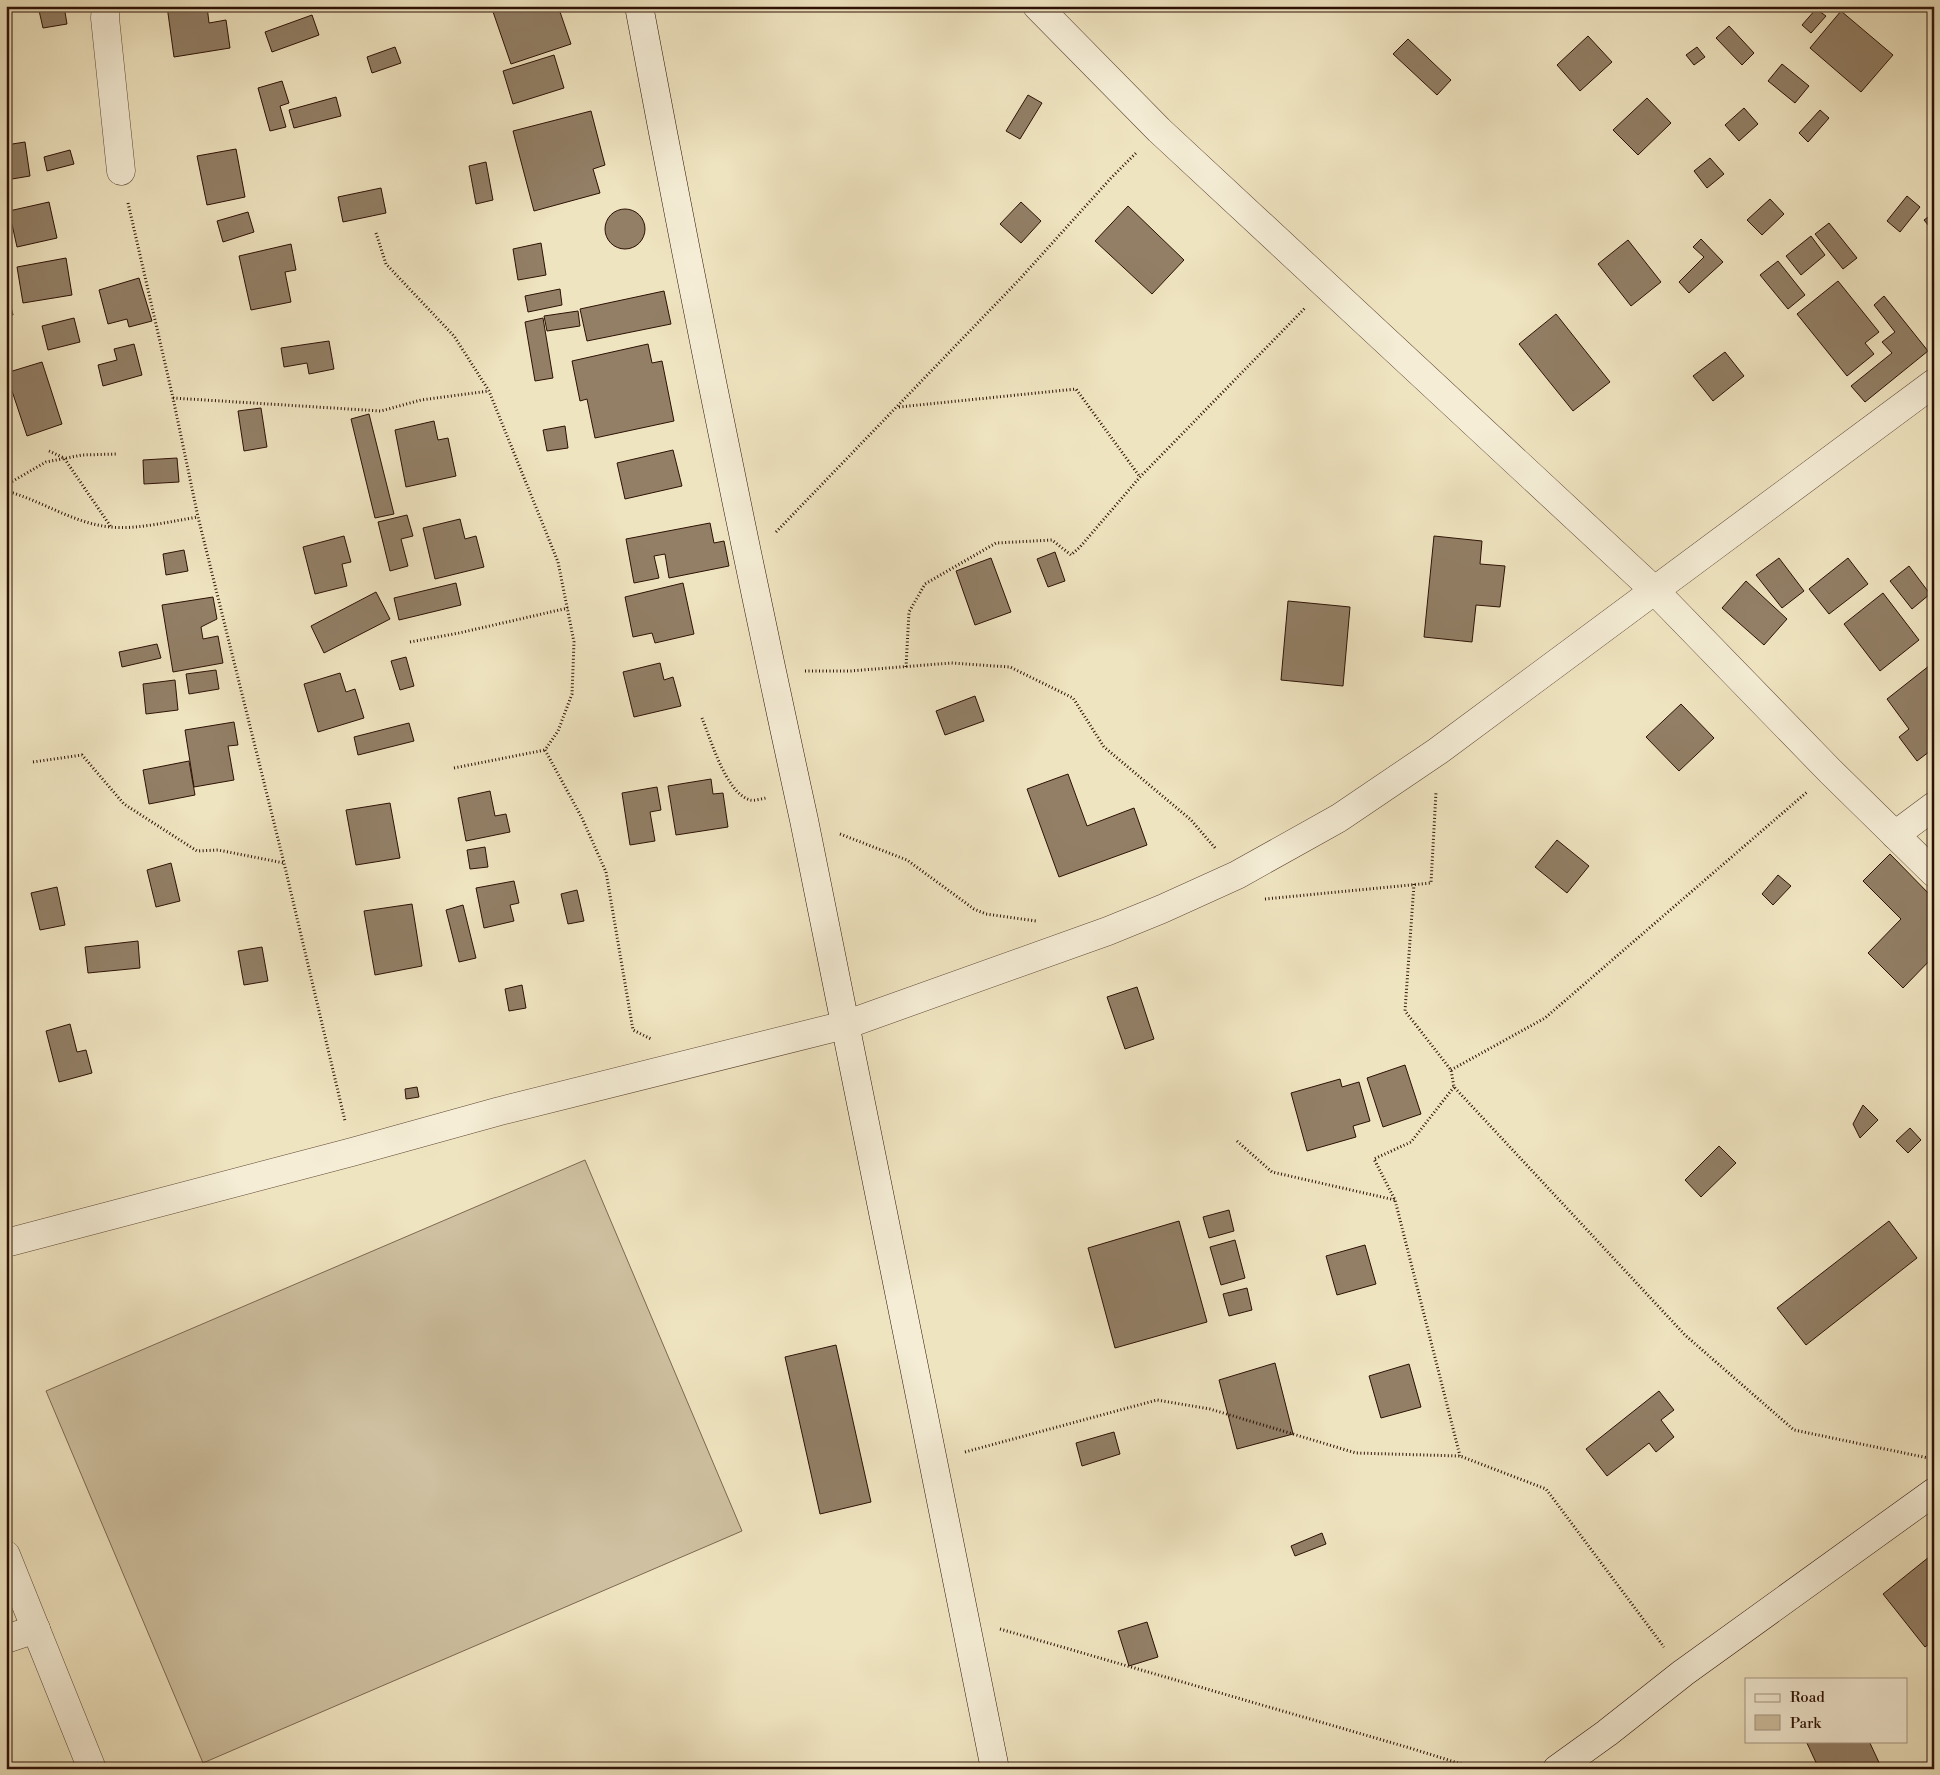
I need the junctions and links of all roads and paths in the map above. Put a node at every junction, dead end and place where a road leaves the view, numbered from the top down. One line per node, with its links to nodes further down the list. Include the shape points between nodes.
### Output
1 (106, 6): 5 (street)
2 (639, 6): 20 (street)
3 (1037, 6): 4 (street)
4 (1159, 130): 7 (street); 11 (path)
5 (120, 171): 10 (path)
6 (376, 233): 9 (path, via 386,264 454,336)
7 (1326, 286): 15 (path); 21 (street)
8 (1934, 383): 21 (street)
9 (489, 391): 10 (path, via 421,400 381,411); 22 (path, via 558,562)
10 (174, 398): 18 (path)
11 (898, 407): 15 (path, via 1076,389); 20 (path)
12 (49, 451): 14 (path)
13 (117, 454): 14 (path, via 82,454)
14 (64, 458): 16 (path, via 46,462); 19 (path)
15 (1140, 477): 24 (path, via 1071,555 1052,540 996,544 926,584 908,612)
16 (6, 485)
17 (6, 491): 19 (path)
18 (198, 517): 19 (path); 35 (path)
19 (112, 528)
20 (748, 560): 25 (street)
21 (1654, 590): 28 (street); 31 (street)
22 (568, 608): 23 (path); 27 (path, via 574,642 572,694 558,731)
23 (410, 642)
24 (906, 667): 25 (path); 37 (path, via 951,663 1010,667 1073,698 1104,747 1191,820)
25 (771, 672): 33 (street)
26 (702, 718): 33 (path, via 727,779 736,790 750,800)
27 (545, 750): 30 (path); 42 (path, via 582,818 606,872 633,1030)
28 (1438, 751): 37 (street, via 1339,818); 38 (path, via 1431,883)
29 (33, 762): 35 (path, via 82,754 124,804 197,851 218,850)
30 (454, 768)
31 (1831, 772): 34 (street); 43 (path, via 1545,1018)
32 (1934, 806): 34 (street)
33 (801, 808): 40 (path, via 907,860 986,914); 41 (street)
34 (1895, 835): 36 (street)
35 (284, 863): 46 (path)
36 (1934, 872)
37 (1237, 875): 41 (street, via 1108,931)
38 (1414, 884): 39 (path); 43 (path, via 1405,1011)
39 (1259, 899)
40 (1042, 922)
41 (845, 1025): 42 (street); 51 (street)
42 (696, 1062): 46 (street)
43 (1451, 1070): 44 (path)
44 (1454, 1087): 47 (path, via 1411,1142 1374,1159); 50 (path, via 1685,1335 1794,1430)
45 (1237, 1141): 47 (path, via 1272,1172)
46 (352, 1152): 48 (street)
47 (1395, 1200): 49 (path)
48 (6, 1243)
49 (1460, 1456): 51 (path, via 1356,1453 1210,1409 1158,1400); 57 (path, via 1546,1489)
50 (1934, 1459)
51 (933, 1460): 54 (street)
52 (1934, 1492): 57 (street)
53 (6, 1555): 55 (street)
54 (964, 1618): 59 (street); 60 (path)
55 (36, 1628): 56 (street); 58 (street)
56 (6, 1639)
57 (1683, 1673): 61 (street)
58 (92, 1769)
59 (995, 1769)
60 (1476, 1769)
61 (1557, 1769)

